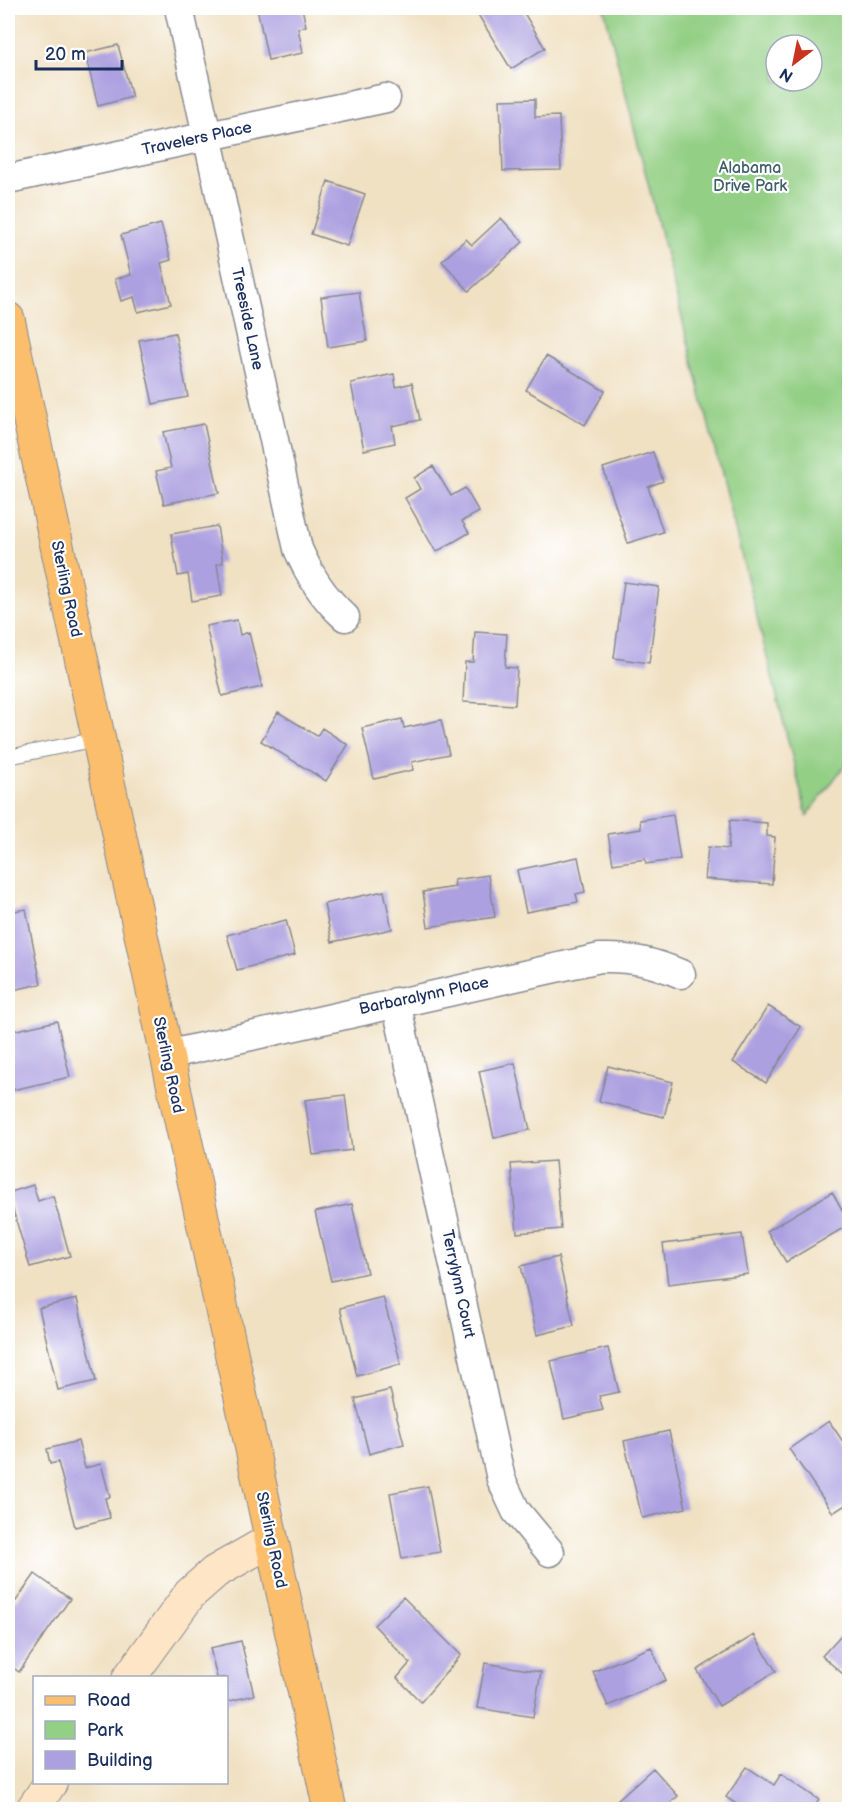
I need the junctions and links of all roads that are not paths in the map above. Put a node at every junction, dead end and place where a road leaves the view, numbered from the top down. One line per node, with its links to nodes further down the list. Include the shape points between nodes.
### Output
1 (179, 8): 3 (street, Treeside Lane)
2 (386, 98): 3 (street, Travelers Place)
3 (207, 136): 4 (street, Travelers Place); 6 (street, Treeside Lane, via 298,549 310,578)
4 (8, 179)
5 (8, 319): 7 (main road, Sterling Road)
6 (345, 617)
7 (98, 739): 8 (lane); 11 (main road, Sterling Road)
8 (8, 757)
9 (681, 974): 10 (street, Barbaralynn Place, via 630,957 600,958)
10 (396, 1002): 11 (street, Barbaralynn Place); 13 (street, Terrylynn Court, via 501,1479 516,1511)
11 (166, 1055): 12 (main road, Sterling Road)
12 (271, 1540): 14 (main road, via 215,1572 190,1594); 17 (main road, Sterling Road)
13 (550, 1552)
14 (130, 1676)
15 (50, 1784): 16 (main road)
16 (32, 1809)
17 (330, 1809)

